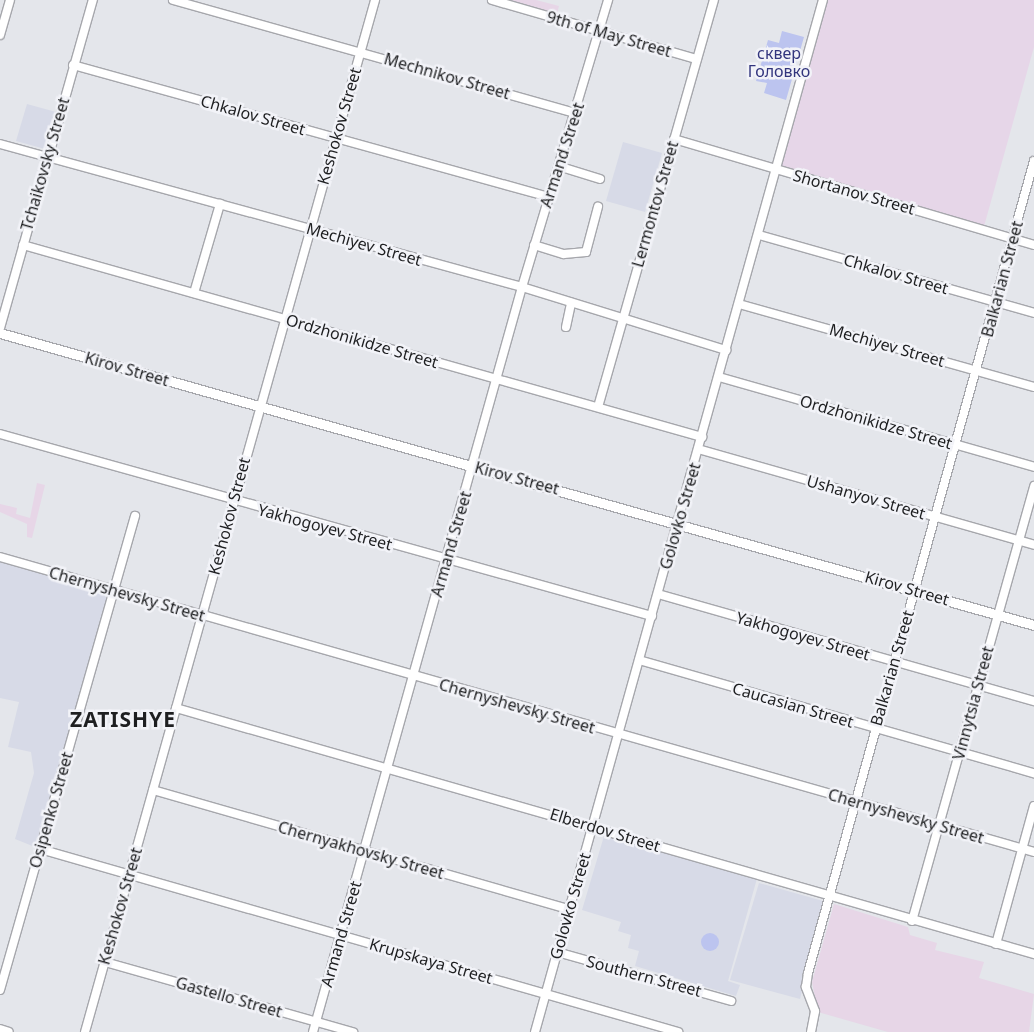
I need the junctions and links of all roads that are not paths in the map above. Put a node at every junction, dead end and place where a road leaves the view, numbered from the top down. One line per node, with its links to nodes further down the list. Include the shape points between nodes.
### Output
1 (10, 0): 10 (street)
2 (93, 0): 13 (street, Tchaikovsky Street)
3 (173, 0): 11 (street, Mechnikov Street)
4 (375, 0): 11 (street, Keshokov Street)
5 (492, 0): 9 (street, 9th of May Street)
6 (608, 0): 9 (street, Armand Street)
7 (714, 0): 12 (street, Lermontov Street)
8 (823, 0): 21 (street, Golovko Street)
9 (599, 28): 12 (street, 9th of May Street); 14 (street, Armand Street)
10 (0, 35)
11 (360, 52): 14 (street, Mechnikov Street); 15 (street, Keshokov Street)
12 (697, 59): 16 (street, Lermontov Street)
13 (73, 65): 15 (street, Chkalov Street); 18 (street, Tchaikovsky Street)
14 (576, 113): 20 (street, Armand Street)
15 (335, 138): 23 (street, Chkalov Street); 26 (street, Keshokov Street)
16 (674, 139): 21 (street, Shortanov Street); 38 (street, Lermontov Street)
17 (0, 144): 18 (street, Mechiyev Street)
18 (47, 157): 24 (street, Mechiyev Street); 29 (street, Tchaikovsky Street)
19 (1034, 161): 28 (street, Balkarian Street)
20 (558, 166): 22 (street); 23 (street, Armand Street)
21 (777, 170): 27 (street, Golovko Street); 28 (street, Shortanov Street)
22 (600, 179)
23 (548, 197): 30 (street, Armand Street)
24 (220, 204): 26 (street, Mechiyev Street); 33 (street)
25 (598, 206): 30 (street, via 586,252 564,254)
26 (311, 229): 32 (street, Mechiyev Street); 39 (street, Keshokov Street)
27 (759, 235): 34 (street, Chkalov Street); 36 (street, Golovko Street)
28 (1013, 239): 31 (street, Shortanov Street); 34 (street, Balkarian Street)
29 (22, 245): 33 (street, Ordzhonikidze Street); 41 (street, Tchaikovsky Street)
30 (534, 245): 32 (street, Armand Street)
31 (1034, 245)
32 (522, 287): 35 (street, Mechiyev Street); 46 (street, Armand Street)
33 (194, 293): 39 (street, Ordzhonikidze Street)
34 (996, 302): 37 (street, Chkalov Street); 44 (street, Balkarian Street)
35 (572, 303): 38 (street, Mechiyev Street); 40 (street)
36 (739, 304): 43 (street, Golovko Street); 44 (street, Mechiyev Street)
37 (1034, 313)
38 (622, 318): 43 (street, Mechiyev Street); 49 (street, Lermontov Street)
39 (284, 319): 46 (street, Ordzhonikidze Street); 48 (street, Keshokov Street)
40 (566, 327)
41 (0, 328)
42 (0, 333): 48 (main road, Kirov Street)
43 (726, 350): 45 (street, Golovko Street)
44 (976, 371): 47 (street, Mechiyev Street); 52 (street, Balkarian Street)
45 (718, 377): 51 (street, Golovko Street); 52 (street, Ordzhonikidze Street)
46 (497, 379): 49 (street, Ordzhonikidze Street); 54 (street, Armand Street)
47 (1034, 387)
48 (259, 406): 54 (main road, Kirov Street); 57 (street, Keshokov Street)
49 (598, 408): 51 (street, Ordzhonikidze Street)
50 (0, 434): 57 (street, Yakhogoyev Street)
51 (702, 437): 53 (street, Golovko Street)
52 (956, 444): 55 (street, Ordzhonikidze Street); 59 (street, Balkarian Street)
53 (698, 449): 59 (street, Ushanyov Street); 60 (street, Golovko Street)
54 (473, 466): 60 (main road, Kirov Street); 64 (street, Armand Street)
55 (1034, 467)
56 (1034, 486): 61 (street, Vinnytsia Street)
57 (234, 502): 64 (street, Yakhogoyev Street); 69 (street, Keshokov Street)
58 (135, 516): 65 (street, Osipenko Street)
59 (935, 517): 61 (street, Ushanyov Street); 66 (street, Balkarian Street)
60 (678, 523): 66 (main road, Kirov Street); 67 (street, Golovko Street)
61 (1018, 541): 62 (street, Ushanyov Street); 68 (street, Vinnytsia Street)
62 (1034, 545)
63 (0, 557): 65 (street, Chernyshevsky Street)
64 (446, 560): 70 (street, Yakhogoyev Street); 74 (street, Armand Street)
65 (112, 590): 69 (street, Chernyshevsky Street); 88 (street, Osipenko Street)
66 (914, 590): 68 (main road, Kirov Street); 73 (street, Balkarian Street)
67 (658, 594): 70 (street, Golovko Street); 73 (street, Yakhogoyev Street)
68 (997, 614): 71 (main road, Kirov Street); 75 (street, Vinnytsia Street)
69 (202, 615): 74 (street, Chernyshevsky Street); 77 (street, Keshokov Street)
70 (652, 616): 72 (street, Golovko Street)
71 (1034, 625)
72 (639, 660): 78 (street, Caucasian Street); 79 (street, Golovko Street)
73 (894, 662): 75 (street, Yakhogoyev Street); 78 (street, Balkarian Street)
74 (414, 676): 79 (street, Chernyshevsky Street); 81 (street, Armand Street)
75 (978, 686): 76 (street, Yakhogoyev Street); 80 (street, Vinnytsia Street)
76 (1034, 702)
77 (176, 708): 81 (street, Elberdov Street); 83 (street, Keshokov Street)
78 (876, 728): 80 (street, Caucasian Street); 84 (street, Balkarian Street)
79 (618, 735): 84 (street, Chernyshevsky Street); 86 (street, Golovko Street)
80 (959, 753): 82 (street, Caucasian Street); 87 (street, Vinnytsia Street)
81 (388, 766): 86 (street, Elberdov Street); 90 (street, Armand Street)
82 (1034, 773)
83 (153, 790): 90 (street, Chernyakhovsky Street); 92 (street, Keshokov Street)
84 (855, 802): 87 (street, Chernyshevsky Street); 93 (street, Balkarian Street)
85 (1034, 806): 89 (street)
86 (593, 826): 93 (street, Elberdov Street); 94 (street, Golovko Street)
87 (940, 826): 89 (street, Chernyshevsky Street); 95 (street, Vinnytsia Street)
88 (40, 849): 92 (street, Krupskaya Street); 101 (street, Osipenko Street)
89 (1022, 849): 91 (street, Chernyshevsky Street); 97 (street)
90 (365, 851): 94 (street, Chernyakhovsky Street); 96 (street, Armand Street)
91 (1034, 852)
92 (129, 875): 96 (street, Krupskaya Street); 100 (street, Keshokov Street)
93 (829, 896): 95 (street, Elberdov Street); 112 (street, Balkarian Street, via 807,980 815,1011)
94 (569, 909): 98 (street, Golovko Street)
95 (912, 921): 97 (street, Elberdov Street)
96 (340, 935): 102 (street, Krupskaya Street); 104 (street, Armand Street)
97 (996, 944): 99 (street, Elberdov Street)
98 (557, 952): 102 (street, Golovko Street); 103 (street, Southern Street)
99 (1034, 954)
100 (105, 962): 104 (street, Gastello Street); 107 (street, Keshokov Street)
101 (0, 990)
102 (546, 994): 110 (street, Golovko Street); 111 (street, Krupskaya Street)
103 (731, 1001)
104 (316, 1022): 108 (street, Armand Street); 109 (street, Gastello Street)
105 (0, 1029): 106 (street)
106 (9, 1032)
107 (85, 1032)
108 (313, 1032)
109 (354, 1032)
110 (535, 1032)
111 (678, 1032)
112 (811, 1032)

